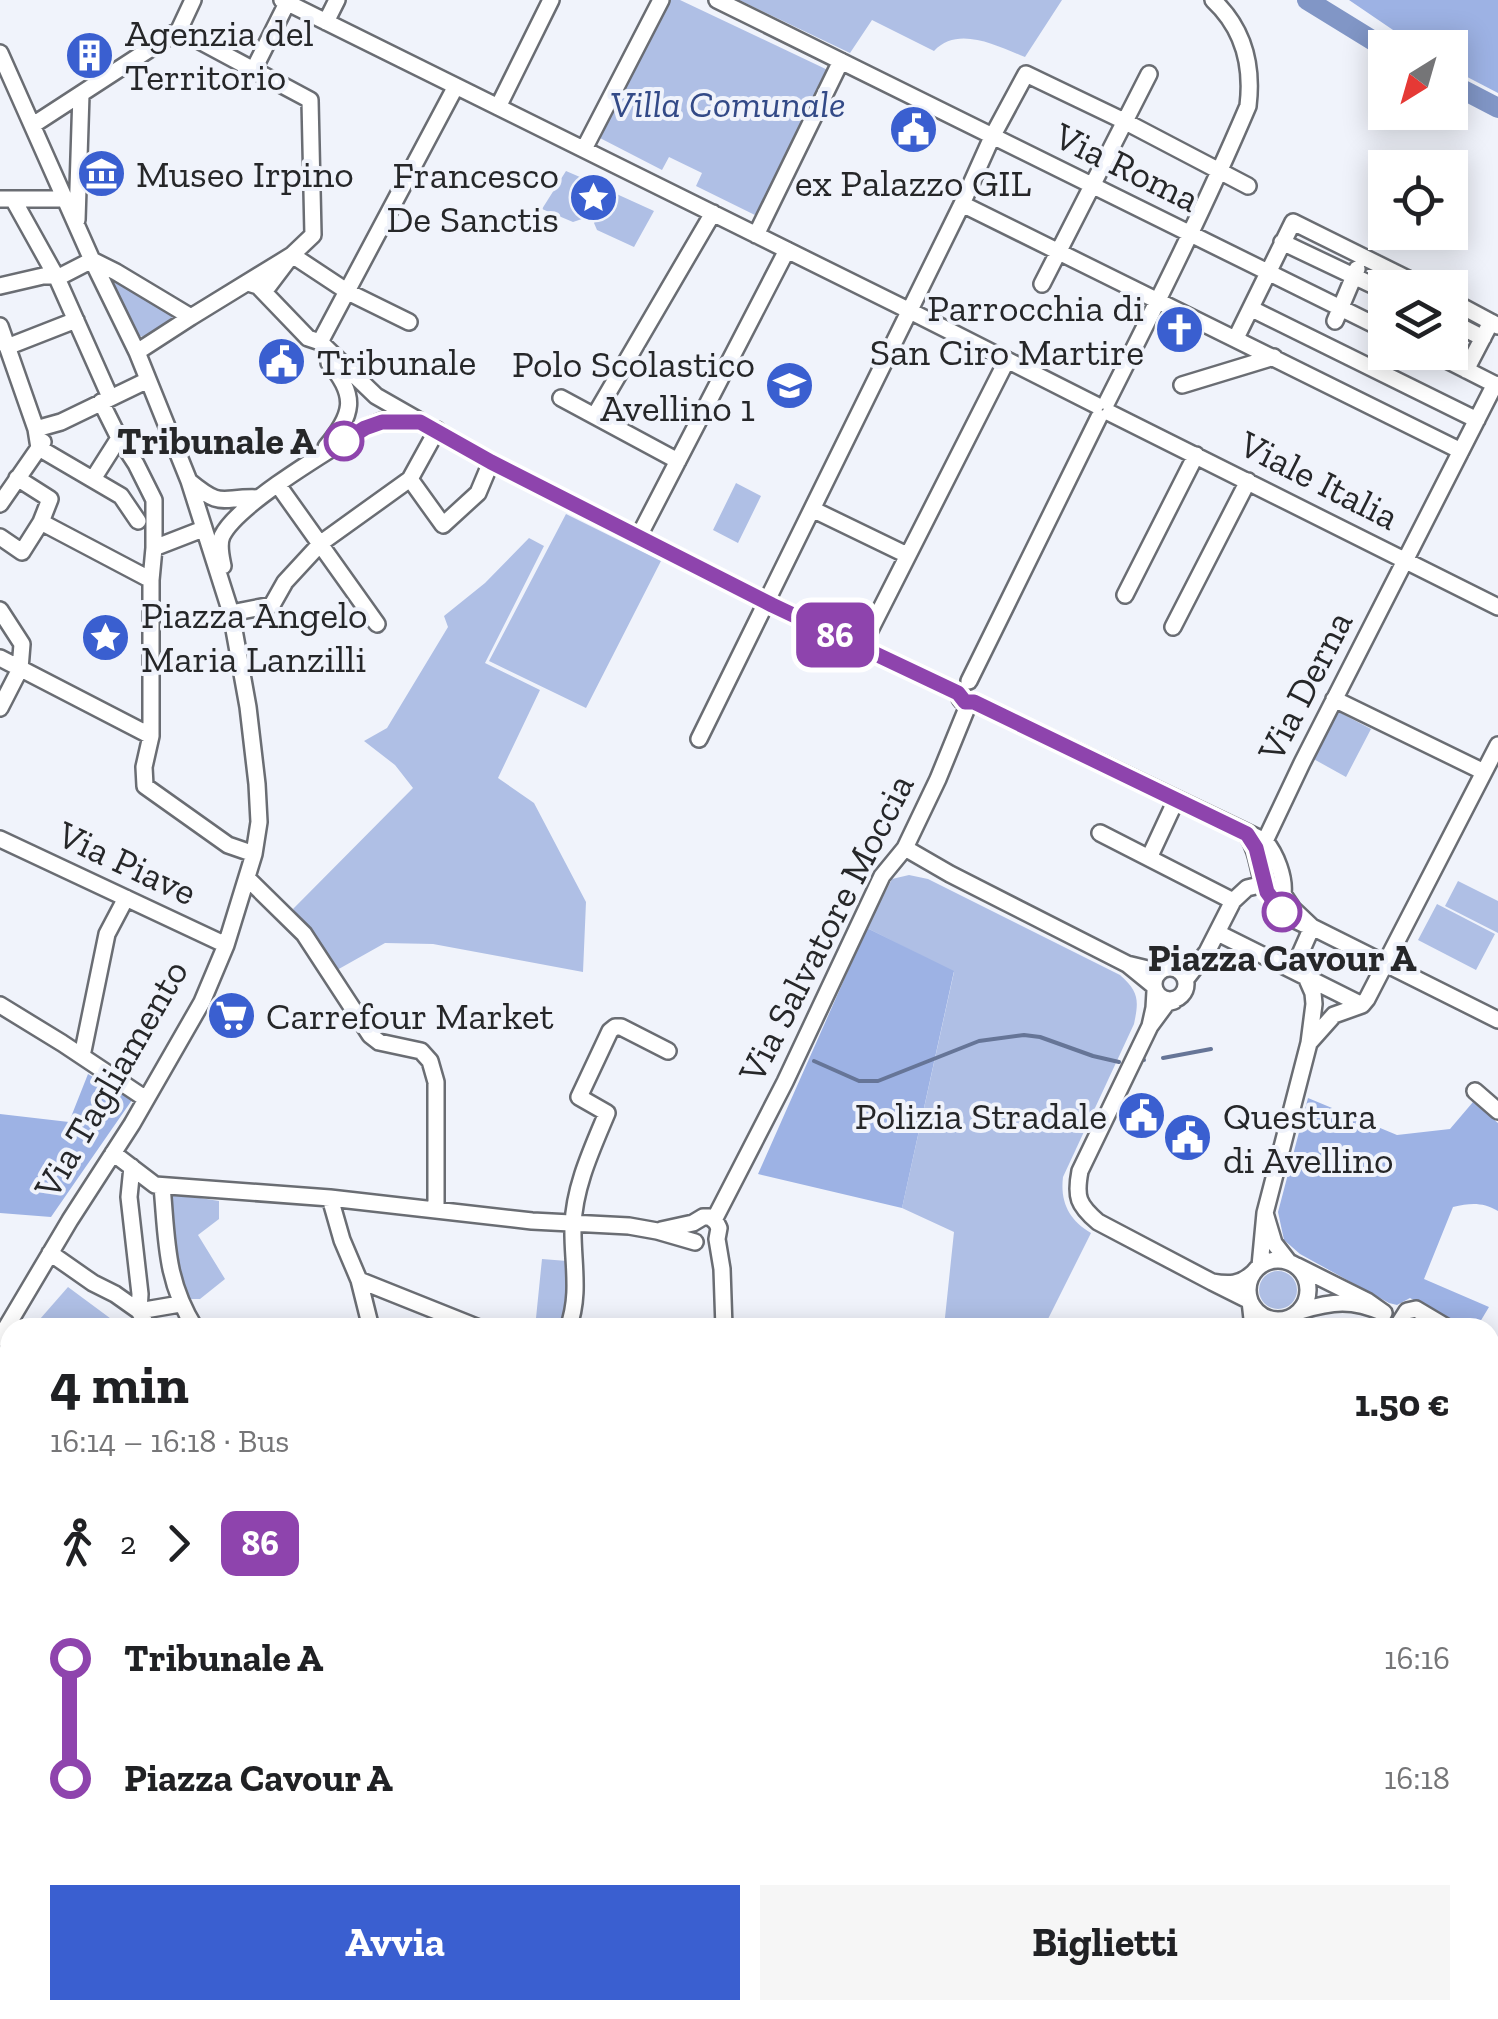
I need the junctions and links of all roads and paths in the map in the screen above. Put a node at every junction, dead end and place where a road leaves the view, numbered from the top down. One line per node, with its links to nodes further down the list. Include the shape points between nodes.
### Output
1 (193, 0): 9 (street)
2 (337, 0): 8 (street)
3 (551, 0): 16 (street)
4 (661, 0): 20 (street)
5 (717, 0): 11 (street, Via Roma)
6 (1213, 0): 21 (street, Via Salvatore Moccia, via 1246,52 1250,85 1248,106)
7 (285, 1): 8 (street, Viale Italia); 12 (street)
8 (326, 22): 14 (street, Viale Italia)
9 (179, 30): 12 (street); 15 (street)
10 (0, 53): 18 (street)
11 (841, 61): 19 (street, Via Roma); 30 (street)
12 (254, 69): 34 (street, via 310,100 313,235)
13 (1149, 74): 17 (street)
14 (456, 86): 16 (street, Viale Italia); 46 (street)
15 (81, 94): 18 (street); 28 (street)
16 (498, 106): 20 (street, Viale Italia)
17 (1124, 122): 19 (street, via 1026,74); 21 (street); 22 (street)
18 (33, 126): 25 (street)
19 (992, 137): 22 (street, Via Roma); 26 (street)
20 (584, 150): 27 (street, Viale Italia)
21 (1218, 171): 23 (street); 29 (street, Via Salvatore Moccia)
22 (1092, 186): 29 (street, Via Roma); 33 (street)
23 (1248, 186)
24 (6, 199): 25 (street); 39 (street)
25 (66, 199): 28 (street)
26 (962, 204): 33 (street); 49 (street)
27 (713, 213): 30 (street, Viale Italia); 79 (street)
28 (76, 224): 36 (street)
29 (1190, 235): 38 (street, Via Roma); 47 (street, Via Salvatore Moccia)
30 (756, 236): 32 (street, Viale Italia)
31 (1282, 242): 35 (street, via 1294,222); 38 (street); 40 (street)
32 (787, 250): 49 (street, Viale Italia); 91 (street)
33 (1058, 250): 43 (street); 47 (street)
34 (292, 255): 41 (street); 45 (street); 46 (street)
35 (1362, 256): 37 (street); 40 (street)
36 (92, 260): 39 (street); 52 (street); 63 (street)
37 (1390, 270)
38 (1269, 273): 48 (street); 51 (street, Via Roma)
39 (56, 275): 44 (street); 53 (street)
40 (1355, 277): 42 (street); 51 (street)
41 (248, 283): 45 (street); 52 (street)
42 (1368, 283)
43 (1042, 284)
44 (0, 286)
45 (264, 292): 61 (street)
46 (348, 292): 54 (street); 61 (street)
47 (1159, 300): 59 (street); 78 (street, Via Salvatore Moccia)
48 (1252, 309): 59 (street); 67 (street)
49 (908, 310): 66 (street, Viale Italia); 101 (street)
50 (1468, 310): 56 (street)
51 (1339, 315): 55 (street, Via Roma)
52 (191, 317): 63 (street)
53 (76, 320): 62 (street); 77 (street)
54 (410, 322)
55 (1368, 324)
56 (1494, 324): 60 (street)
57 (0, 326): 62 (street)
58 (1468, 330): 60 (street)
59 (1236, 338): 64 (street)
60 (1483, 338): 65 (street)
61 (314, 340): 83 (street, via 376,396); 90 (street, via 349,397 342,428)
62 (7, 347): 84 (street)
63 (136, 352): 71 (street)
64 (1274, 357): 72 (street); 75 (street, via 1310,368)
65 (1468, 359)
66 (1007, 360): 78 (street, Viale Italia); 109 (street)
67 (1368, 365)
68 (1368, 370): 75 (street)
69 (1378, 370): 74 (street)
70 (1468, 370): 73 (street)
71 (148, 380): 77 (street); 96 (street)
72 (1182, 384)
73 (1496, 385): 81 (street, Via Derna)
74 (1412, 388): 80 (street); 81 (street)
75 (1354, 396): 80 (street)
76 (561, 398): 79 (street)
77 (106, 399): 82 (street); 86 (street)
78 (1103, 409): 89 (street, Viale Italia); 122 (street, Via Salvatore Moccia)
79 (595, 416): 91 (street)
80 (1396, 418): 88 (street)
81 (1477, 420): 88 (street, Via Derna)
82 (60, 422): 84 (street); 87 (street)
83 (420, 422): 85 (street); 90 (street, via 382,422)
84 (36, 429): 87 (street)
85 (436, 430): 92 (street); 95 (street)
86 (119, 438): 94 (street); 108 (street, via 154,500)
87 (39, 448): 93 (street); 94 (street)
88 (1462, 450): 110 (street, Via Derna)
89 (1196, 455): 97 (street, Viale Italia); 112 (street)
90 (317, 458): 98 (street)
91 (678, 461): 105 (street)
92 (491, 462): 95 (street, via 478,493 443,525); 105 (street)
93 (17, 478): 100 (street); 103 (street, via 50,499)
94 (93, 479): 102 (street, via 121,496)
95 (410, 479): 107 (street)
96 (189, 481): 99 (street, via 217,500); 104 (street, Via Tagliamento)
97 (1248, 482): 110 (street, Viale Italia); 118 (street)
98 (278, 486): 99 (street); 107 (street)
99 (259, 498): 114 (street, via 221,538)
100 (0, 504)
101 (812, 509): 109 (street); 113 (street)
102 (138, 521)
103 (41, 522): 106 (street, via 22,552); 111 (street)
104 (203, 529): 108 (street); 114 (street, Via Tagliamento)
105 (639, 536): 113 (street)
106 (0, 537)
107 (320, 543): 114 (street, via 272,606); 117 (street)
108 (154, 548): 111 (street)
109 (907, 555): 119 (street)
110 (1406, 560): 115 (street, Viale Italia); 123 (street, Via Derna)
111 (151, 580): 125 (street)
112 (1125, 595)
113 (767, 602): 119 (street); 126 (street)
114 (229, 605): 135 (street, Via Tagliamento, via 257,784)
115 (1498, 607)
116 (0, 610): 121 (street, via 22,644)
117 (377, 624)
118 (1172, 627)
119 (861, 648): 122 (street)
120 (0, 658): 121 (street)
121 (20, 669): 124 (street); 125 (street)
122 (967, 695): 129 (street); 134 (street, Via Salvatore Moccia)
123 (1334, 700): 128 (street); 133 (street, Via Derna)
124 (0, 708)
125 (151, 736): 135 (street, via 145,786 228,845)
126 (699, 739)
127 (1498, 745): 128 (street)
128 (1484, 772): 145 (street)
129 (1176, 800): 131 (street); 136 (street)
130 (1100, 833): 136 (street)
131 (1247, 834): 133 (street); 139 (street)
132 (0, 839): 140 (street, Via Piave)
133 (1264, 842): 137 (street)
134 (905, 848): 148 (street); 168 (street, Via Salvatore Moccia, via 882,876 735,1180)
135 (254, 854): 138 (street, Via Tagliamento)
136 (1149, 858): 141 (street)
137 (1278, 867): 139 (street, via 1268,868); 139 (street, via 1284,889)
138 (247, 878): 144 (street, Via Tagliamento); 166 (street, via 304,934 370,1035 422,1051 430,1061 436,1082)
139 (1270, 886): 141 (street, via 1247,888); 142 (street, via 1282,912)
140 (126, 898): 144 (street, Via Piave); 158 (street, via 107,934)
141 (1234, 901): 143 (street)
142 (1312, 927): 145 (street); 146 (street)
143 (1218, 933): 146 (street); 147 (street)
144 (226, 945): 160 (street, Via Tagliamento)
145 (1386, 964): 152 (street); 154 (street)
146 (1300, 973): 150 (street); 152 (street)
147 (1186, 980): 148 (street, via 1174,968); 149 (street, via 1183,995)
148 (1156, 983): 149 (street, via 1163,999); 155 (street)
149 (1174, 1000): 155 (street)
150 (1314, 1004): 153 (street, via 1321,996 1333,998); 156 (street)
151 (0, 1005): 158 (street)
152 (1362, 1005): 153 (street)
153 (1334, 1015): 156 (street)
154 (1498, 1020)
155 (1150, 1026): 176 (street, via 1076,1191 1098,1222)
156 (1309, 1043): 167 (street)
157 (668, 1051): 169 (street, via 622,1027 610,1031 579,1098 607,1114 586,1164)
158 (82, 1056): 160 (street)
159 (1474, 1091): 161 (street)
160 (146, 1099): 162 (street, Via Tagliamento)
161 (1498, 1112)
162 (113, 1153): 163 (street); 172 (street, Via Tagliamento)
163 (132, 1167): 164 (street); 179 (street)
164 (162, 1186): 165 (street); 178 (street)
165 (330, 1198): 166 (street); 175 (street)
166 (436, 1210): 169 (street)
167 (1265, 1213): 173 (street, via 1270,1234); 174 (street)
168 (703, 1220): 170 (street); 171 (street, via 690,1234); 171 (street, via 719,1228)
169 (573, 1223): 170 (street); 186 (street)
170 (657, 1230): 171 (street)
171 (706, 1242): 187 (street, via 722,1280)
172 (50, 1253): 179 (street, Via Tagliamento); 181 (street, Via Tagliamento)
173 (1292, 1263): 174 (street, via 1278,1260); 180 (street); 190 (street, via 1304,1273 1308,1292)
174 (1256, 1269): 176 (street, via 1236,1284); 177 (street)
175 (359, 1280): 184 (street); 185 (street)
176 (1212, 1282): 177 (street)
177 (1250, 1301): 188 (street); 189 (street)
178 (180, 1304): 179 (street); 183 (street)
179 (140, 1311): 182 (street)
180 (1384, 1313): 190 (street, via 1342,1302); 191 (street)
181 (5, 1317)
182 (143, 1318)
183 (189, 1318)
184 (368, 1318)
185 (454, 1318)
186 (572, 1318)
187 (724, 1318)
188 (1252, 1318)
189 (1268, 1318)
190 (1292, 1318)
191 (1392, 1318)
192 (1405, 1318): 193 (street, via 1416,1308)
193 (1432, 1318)

